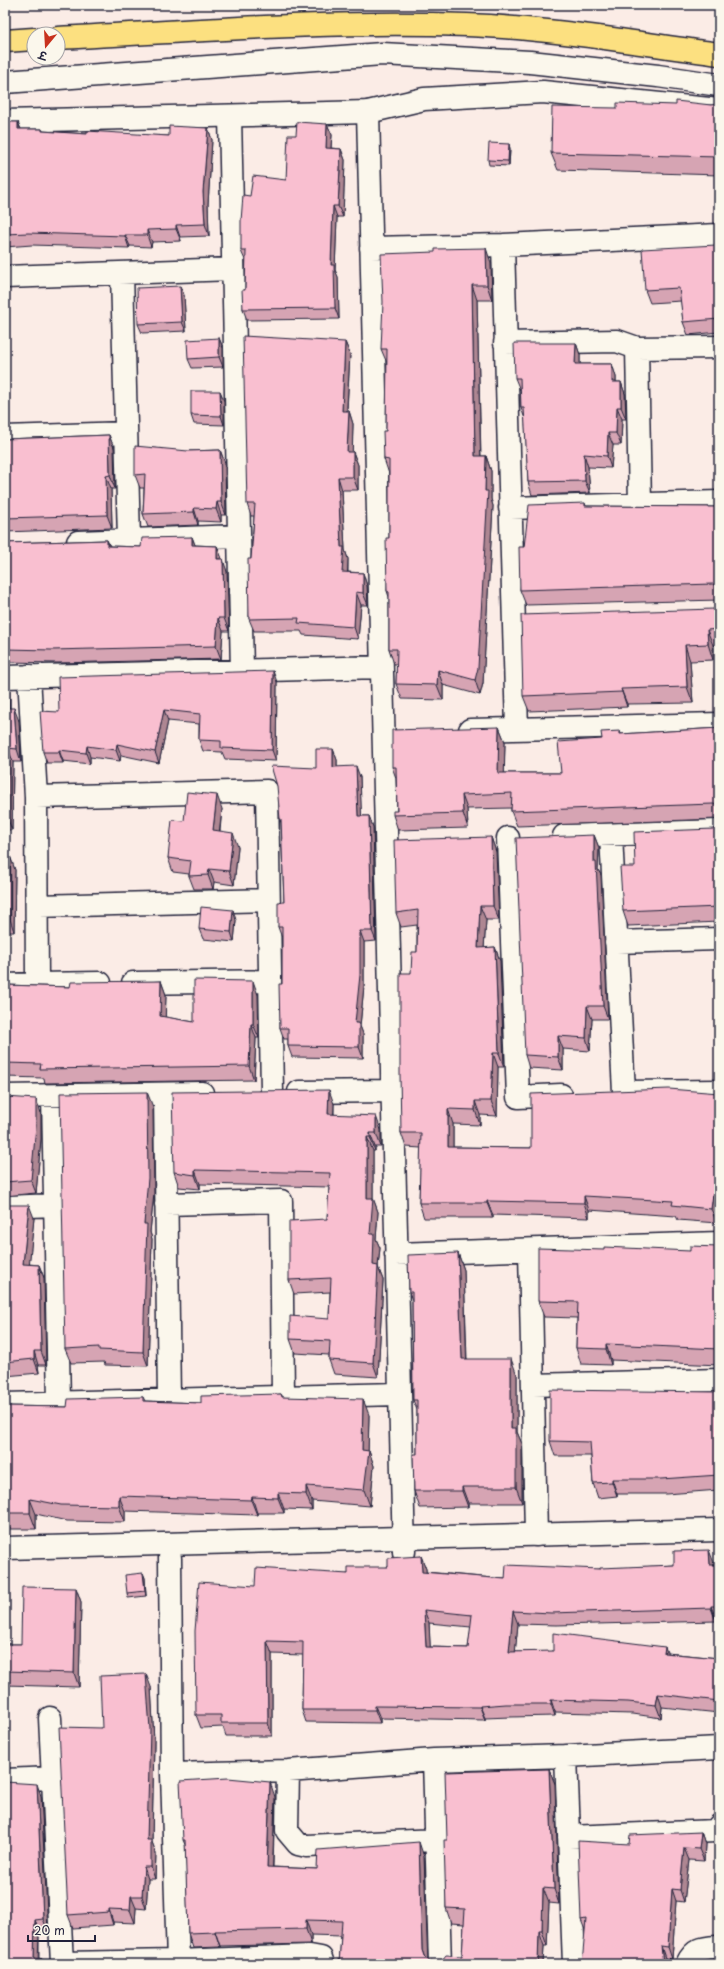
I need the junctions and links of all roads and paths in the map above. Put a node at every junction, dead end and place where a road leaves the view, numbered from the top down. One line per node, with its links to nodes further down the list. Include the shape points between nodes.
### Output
1 (66, 38): 4 (highway, via 311,24 470,25 553,32)
2 (26, 40): 3 (highway)
3 (5, 41)
4 (719, 54)
5 (5, 82): 6 (street, via 382,54 530,62)
6 (719, 85)
7 (719, 110): 8 (street, via 543,92 424,99)
8 (368, 112): 9 (street); 13 (street)
9 (230, 116): 10 (street); 14 (street)
10 (5, 121)
11 (719, 235): 12 (street)
12 (503, 245): 13 (street); 17 (street)
13 (371, 248): 30 (street)
14 (233, 269): 15 (street); 25 (street)
15 (122, 273): 16 (street); 20 (street)
16 (5, 277)
17 (505, 343): 19 (street, via 617,341); 24 (street)
18 (719, 347): 19 (street)
19 (637, 348): 23 (street)
20 (126, 433): 21 (street); 26 (street)
21 (5, 437)
22 (719, 502): 23 (street)
23 (640, 505): 24 (street)
24 (510, 508): 29 (street)
25 (238, 536): 26 (street); 31 (street)
26 (129, 540): 27 (street)
27 (59, 542)
28 (537, 617): 29 (street)
29 (513, 618): 35 (street)
30 (381, 667): 31 (street); 38 (street)
31 (242, 671): 32 (street)
32 (29, 676): 33 (street); 39 (street)
33 (5, 677)
34 (719, 724): 35 (street)
35 (517, 729): 36 (street)
36 (454, 731)
37 (406, 732): 38 (street)
38 (383, 733): 45 (street)
39 (36, 797): 46 (street, via 267,791); 47 (street)
40 (719, 831): 41 (street)
41 (611, 835): 42 (street); 49 (street)
42 (524, 838): 43 (street); 61 (street, via 518,1097)
43 (485, 839)
44 (409, 842): 45 (street)
45 (386, 843): 53 (street)
46 (268, 900): 47 (street); 50 (street)
47 (37, 906): 51 (street)
48 (719, 939): 49 (street)
49 (616, 942): 55 (street)
50 (270, 981): 51 (street); 58 (street)
51 (37, 984): 52 (street)
52 (5, 985)
53 (392, 1091): 58 (street); 69 (street)
54 (719, 1091): 55 (street)
55 (624, 1092): 59 (street)
56 (226, 1093): 60 (street)
57 (249, 1093): 58 (street)
58 (272, 1093)
59 (601, 1093)
60 (164, 1094): 63 (street); 64 (street)
61 (578, 1094)
62 (5, 1096): 63 (street)
63 (53, 1096): 65 (street)
64 (166, 1204): 73 (street, via 281,1201); 74 (street)
65 (55, 1205): 66 (street); 75 (street)
66 (5, 1207)
67 (719, 1243): 68 (street)
68 (530, 1250): 69 (street); 71 (street)
69 (396, 1254): 72 (street)
70 (719, 1380): 71 (street)
71 (533, 1385): 78 (street)
72 (399, 1394): 73 (street); 79 (street)
73 (283, 1397): 74 (street)
74 (169, 1400): 75 (street)
75 (59, 1403): 76 (street)
76 (5, 1404)
77 (719, 1530): 78 (street)
78 (536, 1535): 79 (street)
79 (403, 1545): 80 (street); 81 (street); 82 (street)
80 (719, 1545)
81 (5, 1548)
82 (170, 1558): 83 (street); 89 (street)
83 (5, 1563)
84 (50, 1718): 90 (street)
85 (719, 1748): 86 (street)
86 (566, 1756): 87 (street); 93 (street)
87 (434, 1760): 88 (street); 94 (street)
88 (288, 1771): 89 (street); 94 (street, via 287,1831 298,1844 307,1846)
89 (172, 1774): 96 (street)
90 (52, 1778): 91 (street); 97 (street)
91 (5, 1780)
92 (719, 1826): 93 (street, via 716,1831)
93 (569, 1836): 100 (street)
94 (435, 1840): 99 (street)
95 (719, 1947): 101 (street, via 704,1948 691,1955)
96 (178, 1962): 97 (street); 98 (street, via 310,1956 321,1958)
97 (62, 1964)
98 (323, 1964)
99 (440, 1964)
100 (574, 1964)
101 (687, 1964)

